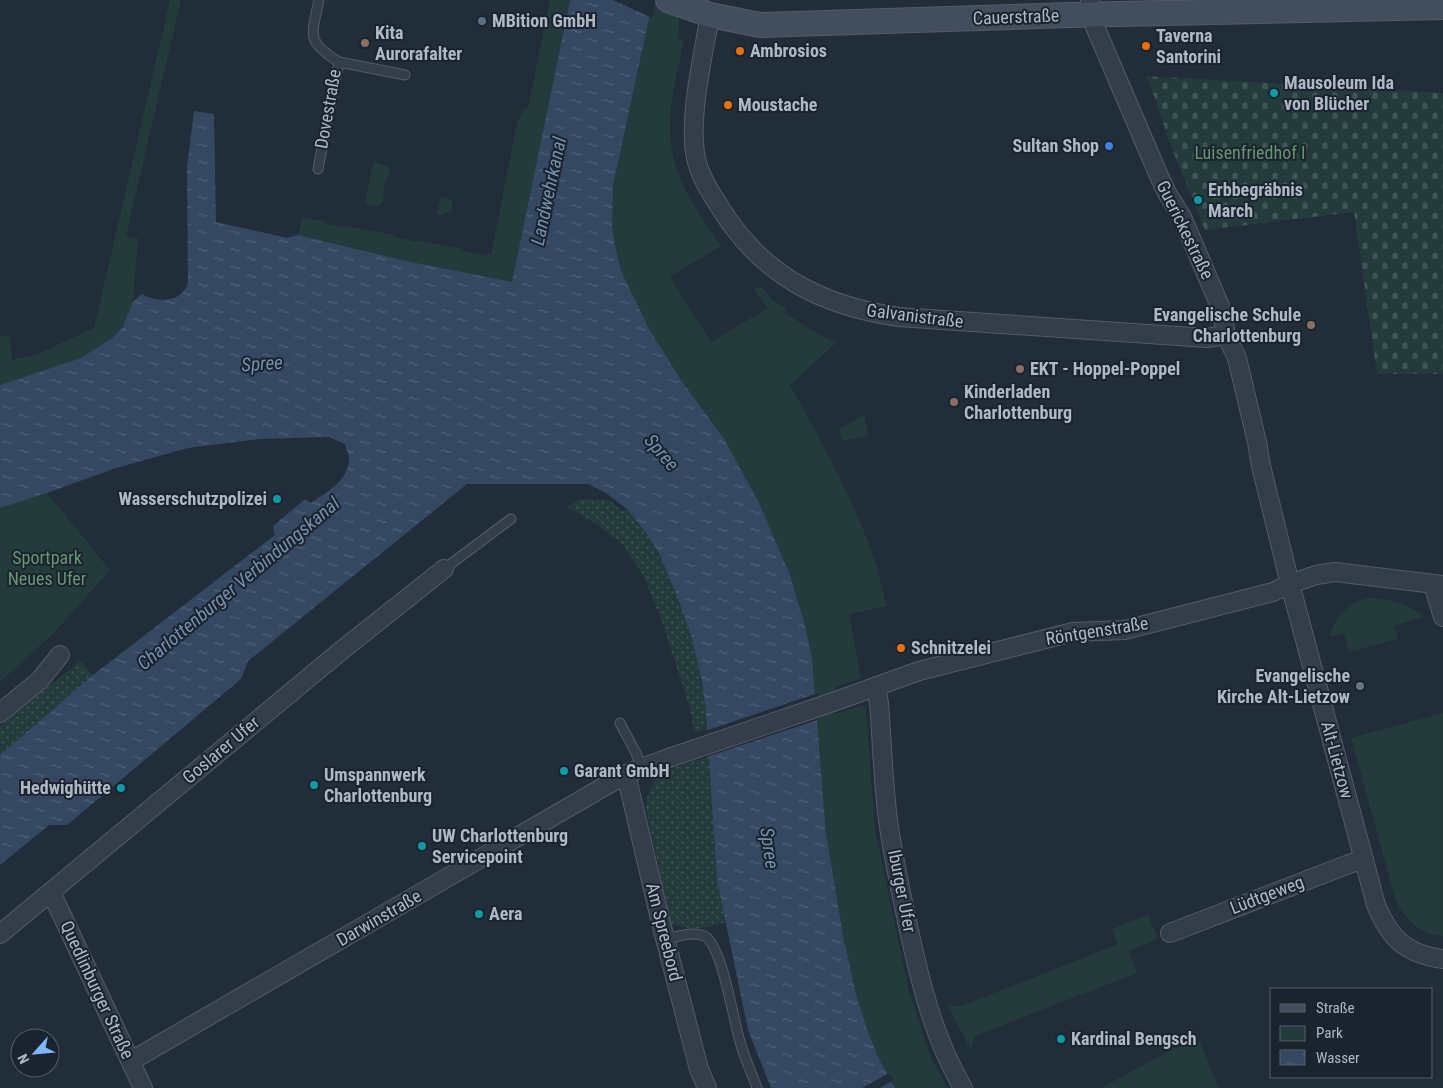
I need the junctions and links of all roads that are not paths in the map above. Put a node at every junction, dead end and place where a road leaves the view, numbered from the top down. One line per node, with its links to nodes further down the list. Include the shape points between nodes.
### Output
1 (319, 0): 6 (lane, Dovestraße, via 313,39 320,50)
2 (668, 0): 5 (street, Cauerstraße)
3 (1090, 7): 4 (street, Cauerstraße); 5 (street, Cauerstraße, via 760,26); 9 (street, Guerickestraße, via 1158,176 1185,223 1222,311)
4 (1443, 7)
5 (711, 8): 9 (street, Galvanistraße, via 694,116 696,159 702,177 723,213 740,236 774,270 802,287 869,313 1207,338)
6 (339, 62): 7 (lane); 8 (lane, Dovestraße)
7 (405, 75)
8 (318, 169)
9 (1226, 335): 12 (street, Guerickestraße, via 1238,364)
10 (511, 519): 11 (lane)
11 (444, 569): 22 (street, Goslarer Ufer)
12 (1290, 584): 13 (street, via 1335,572); 16 (street, Röntgenstraße, via 1273,592 1125,630 1073,632 919,671); 21 (street, Alt-Lietzow)
13 (1438, 585): 14 (street)
14 (1443, 617)
15 (60, 654): 18 (street, via 40,680)
16 (876, 686): 17 (street, Röntgenstraße); 31 (street, Iburger Ufer, via 888,819 916,966 942,1048)
17 (836, 702): 20 (street, Darwinstraße)
18 (0, 713)
19 (620, 723): 20 (lane, via 636,753)
20 (634, 771): 25 (street, Am Spreebord); 27 (street, Darwinstraße)
21 (1364, 859): 23 (street, Lüdtgeweg); 26 (street, Alt-Lietzow, via 1376,905 1383,923 1393,936 1422,955)
22 (51, 892): 24 (street, Goslarer Ufer); 27 (street, Quedlinburger Straße)
23 (1170, 933)
24 (0, 934)
25 (665, 939): 29 (street, Am Spreebord, via 699,1069); 30 (lane, via 696,933 713,944 739,1040)
26 (1443, 959)
27 (131, 1061): 28 (street, Quedlinburger Straße)
28 (143, 1088)
29 (707, 1088)
30 (757, 1088)
31 (962, 1088)

